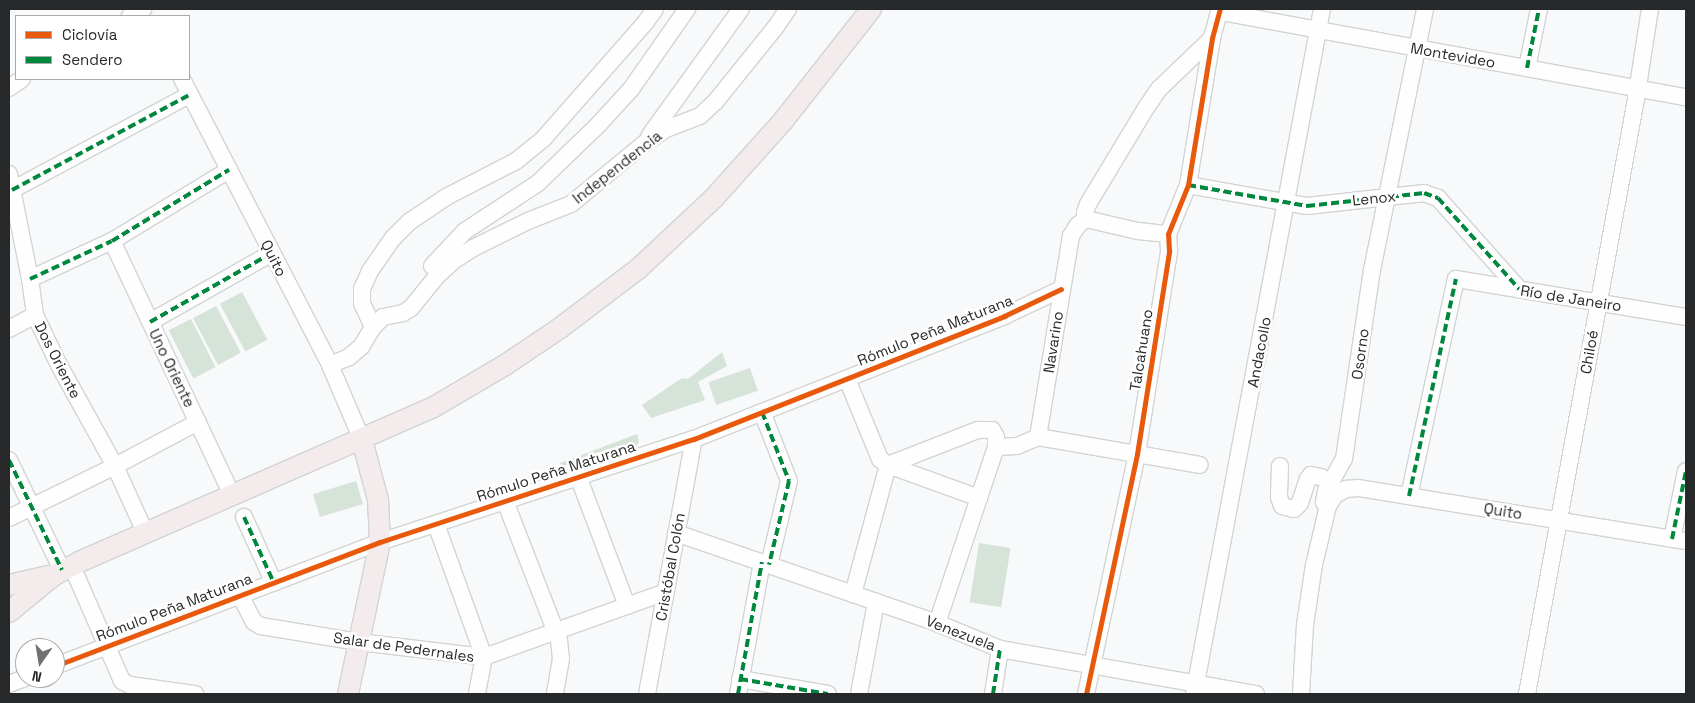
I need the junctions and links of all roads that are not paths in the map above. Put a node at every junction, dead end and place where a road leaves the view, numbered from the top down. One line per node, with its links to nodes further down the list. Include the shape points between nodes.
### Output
1 (143, 9): 13 (street)
2 (655, 9): 43 (street, via 544,138 516,161 446,197 409,222 393,238 370,271 362,289 362,303)
3 (687, 9): 39 (street, via 631,89 538,183 465,231 416,286)
4 (741, 9): 25 (street)
5 (788, 9): 25 (street, Independencia, via 716,101 700,116 666,129)
6 (859, 9): 17 (main road)
7 (871, 9): 17 (main road)
8 (1322, 9): 14 (street, Andacollo)
9 (1425, 9): 16 (street, Osorno)
10 (1539, 9): 18 (street)
11 (1650, 9): 22 (street, Chiloé)
12 (1220, 10): 14 (street, Montevideo); 15 (street, Talcahuano)
13 (132, 15)
14 (1318, 30): 16 (street, Montevideo); 30 (street, Andacollo)
15 (1212, 38): 28 (street, Talcahuano); 31 (street, Navarino, via 1159,89 1088,204)
16 (1417, 48): 18 (street, Montevideo); 29 (street, Osorno)
17 (832, 58): 51 (main road, via 740,170 687,225 638,269 505,365 447,400)
18 (1527, 68): 22 (street, Montevideo)
19 (21, 80): 21 (street)
20 (182, 80): 23 (street, Quito)
21 (9, 88)
22 (1638, 88): 24 (street, Montevideo); 38 (street, Chiloé)
23 (189, 95): 26 (street, Quito); 27 (street)
24 (1686, 97)
25 (645, 143): 39 (street, Independencia, via 570,204 528,221 453,261)
26 (229, 170): 33 (street); 34 (street, Quito)
27 (10, 182): 35 (street, Dos Oriente)
28 (1188, 185): 30 (street, Lenox); 32 (street, Talcahuano)
29 (1387, 196): 30 (street, Lenox, via 1307,206); 37 (street, Lenox, via 1424,192 1438,198); 61 (street, Osorno, via 1372,270 1344,459)
30 (1287, 202): 96 (street, Andacollo)
31 (1086, 219): 32 (street); 36 (street, Navarino, via 1078,224 1071,236)
32 (1168, 234): 53 (street, Talcahuano, via 1169,251)
33 (112, 241): 35 (street); 42 (street, Uno Oriente)
34 (272, 254): 42 (street); 45 (street, Quito)
35 (30, 279): 40 (street, Dos Oriente)
36 (1061, 289): 46 (street, Rómulo Peña Maturana, via 1004,316); 49 (street, Navarino)
37 (1519, 289): 38 (street, Río de Janeiro); 63 (street, Río de Janeiro, via 1456,279)
38 (1598, 302): 41 (street, Río de Janeiro); 70 (street, Chiloé)
39 (415, 303): 43 (street, Independencia, via 403,313 383,317)
40 (35, 315): 44 (street); 57 (street, Dos Oriente)
41 (1686, 317)
42 (150, 322): 48 (street, Uno Oriente)
43 (373, 326): 45 (street, via 361,347)
44 (9, 329)
45 (330, 365): 51 (street, Quito)
46 (847, 379): 47 (street, Rómulo Peña Maturana); 55 (street, via 880,459)
47 (762, 412): 50 (street, Rómulo Peña Maturana); 76 (street, via 789,481)
48 (198, 422): 57 (street); 62 (street, Uno Oriente)
49 (1038, 437): 52 (street, via 1017,446); 53 (street)
50 (694, 439): 60 (street, Rómulo Peña Maturana); 73 (street, Cristóbal Colón)
51 (362, 440): 62 (main road); 75 (main road, via 378,500)
52 (996, 448): 55 (street, via 995,434 984,429); 64 (street)
53 (1137, 454): 56 (street); 93 (street, Talcahuano)
54 (9, 460): 66 (street)
55 (888, 465): 64 (street); 81 (street)
56 (1200, 465)
57 (114, 466): 66 (street); 72 (street, Dos Oriente)
58 (1280, 466): 61 (street, via 1279,497 1282,506 1294,509 1311,475)
59 (1686, 471): 74 (street)
60 (578, 476): 65 (street, Rómulo Peña Maturana); 84 (street)
61 (1331, 483): 67 (street, Osorno, via 1324,502)
62 (232, 496): 72 (main road)
63 (1409, 496): 67 (street, Quito, via 1352,487 1335,495); 70 (street, Quito)
64 (979, 498): 86 (street)
65 (505, 501): 71 (street, Rómulo Peña Maturana); 87 (street)
66 (32, 506): 69 (street); 77 (street)
67 (1328, 506): 107 (street, Osorno, via 1310,590)
68 (244, 517): 78 (street)
69 (9, 518)
70 (1558, 520): 74 (street, Quito); 108 (street, Chiloé)
71 (436, 524): 75 (street, Rómulo Peña Maturana); 91 (street)
72 (145, 532): 77 (main road)
73 (676, 533): 76 (street, Venezuela); 80 (street, Cristóbal Colón)
74 (1679, 540)
75 (380, 542): 78 (street, Rómulo Peña Maturana); 88 (main road)
76 (766, 564): 81 (street, Venezuela); 94 (street)
77 (62, 570): 79 (main road); 85 (main road); 89 (street)
78 (274, 583): 82 (street, Rómulo Peña Maturana)
79 (9, 585)
80 (666, 592): 84 (street, Salar de Pedernales); 101 (street, Cristóbal Colón)
81 (852, 594): 83 (street, Venezuela)
82 (240, 595): 88 (street, Salar de Pedernales, via 257,624); 89 (street, Rómulo Peña Maturana)
83 (876, 602): 86 (street, Venezuela); 103 (street)
84 (627, 606): 87 (street, Salar de Pedernales)
85 (9, 612)
86 (937, 623): 90 (street, Venezuela)
87 (556, 631): 91 (street, Salar de Pedernales); 100 (street, via 561,651)
88 (359, 642): 91 (street, Salar de Pedernales); 98 (main road)
89 (107, 646): 92 (street, Rómulo Peña Maturana); 97 (street, via 117,674 126,683)
90 (1000, 649): 93 (street, Venezuela); 104 (street)
91 (484, 658): 99 (street)
92 (65, 662)
93 (1091, 664): 96 (street, Venezuela); 105 (street, Talcahuano)
94 (739, 687): 95 (street)
95 (772, 689): 102 (street)
96 (1195, 689): 106 (street, Venezuela)
97 (195, 694)
98 (348, 694)
99 (477, 694)
100 (555, 694)
101 (646, 694)
102 (828, 694)
103 (859, 694)
104 (993, 694)
105 (1086, 694)
106 (1256, 694)
107 (1301, 694)
108 (1527, 694)

